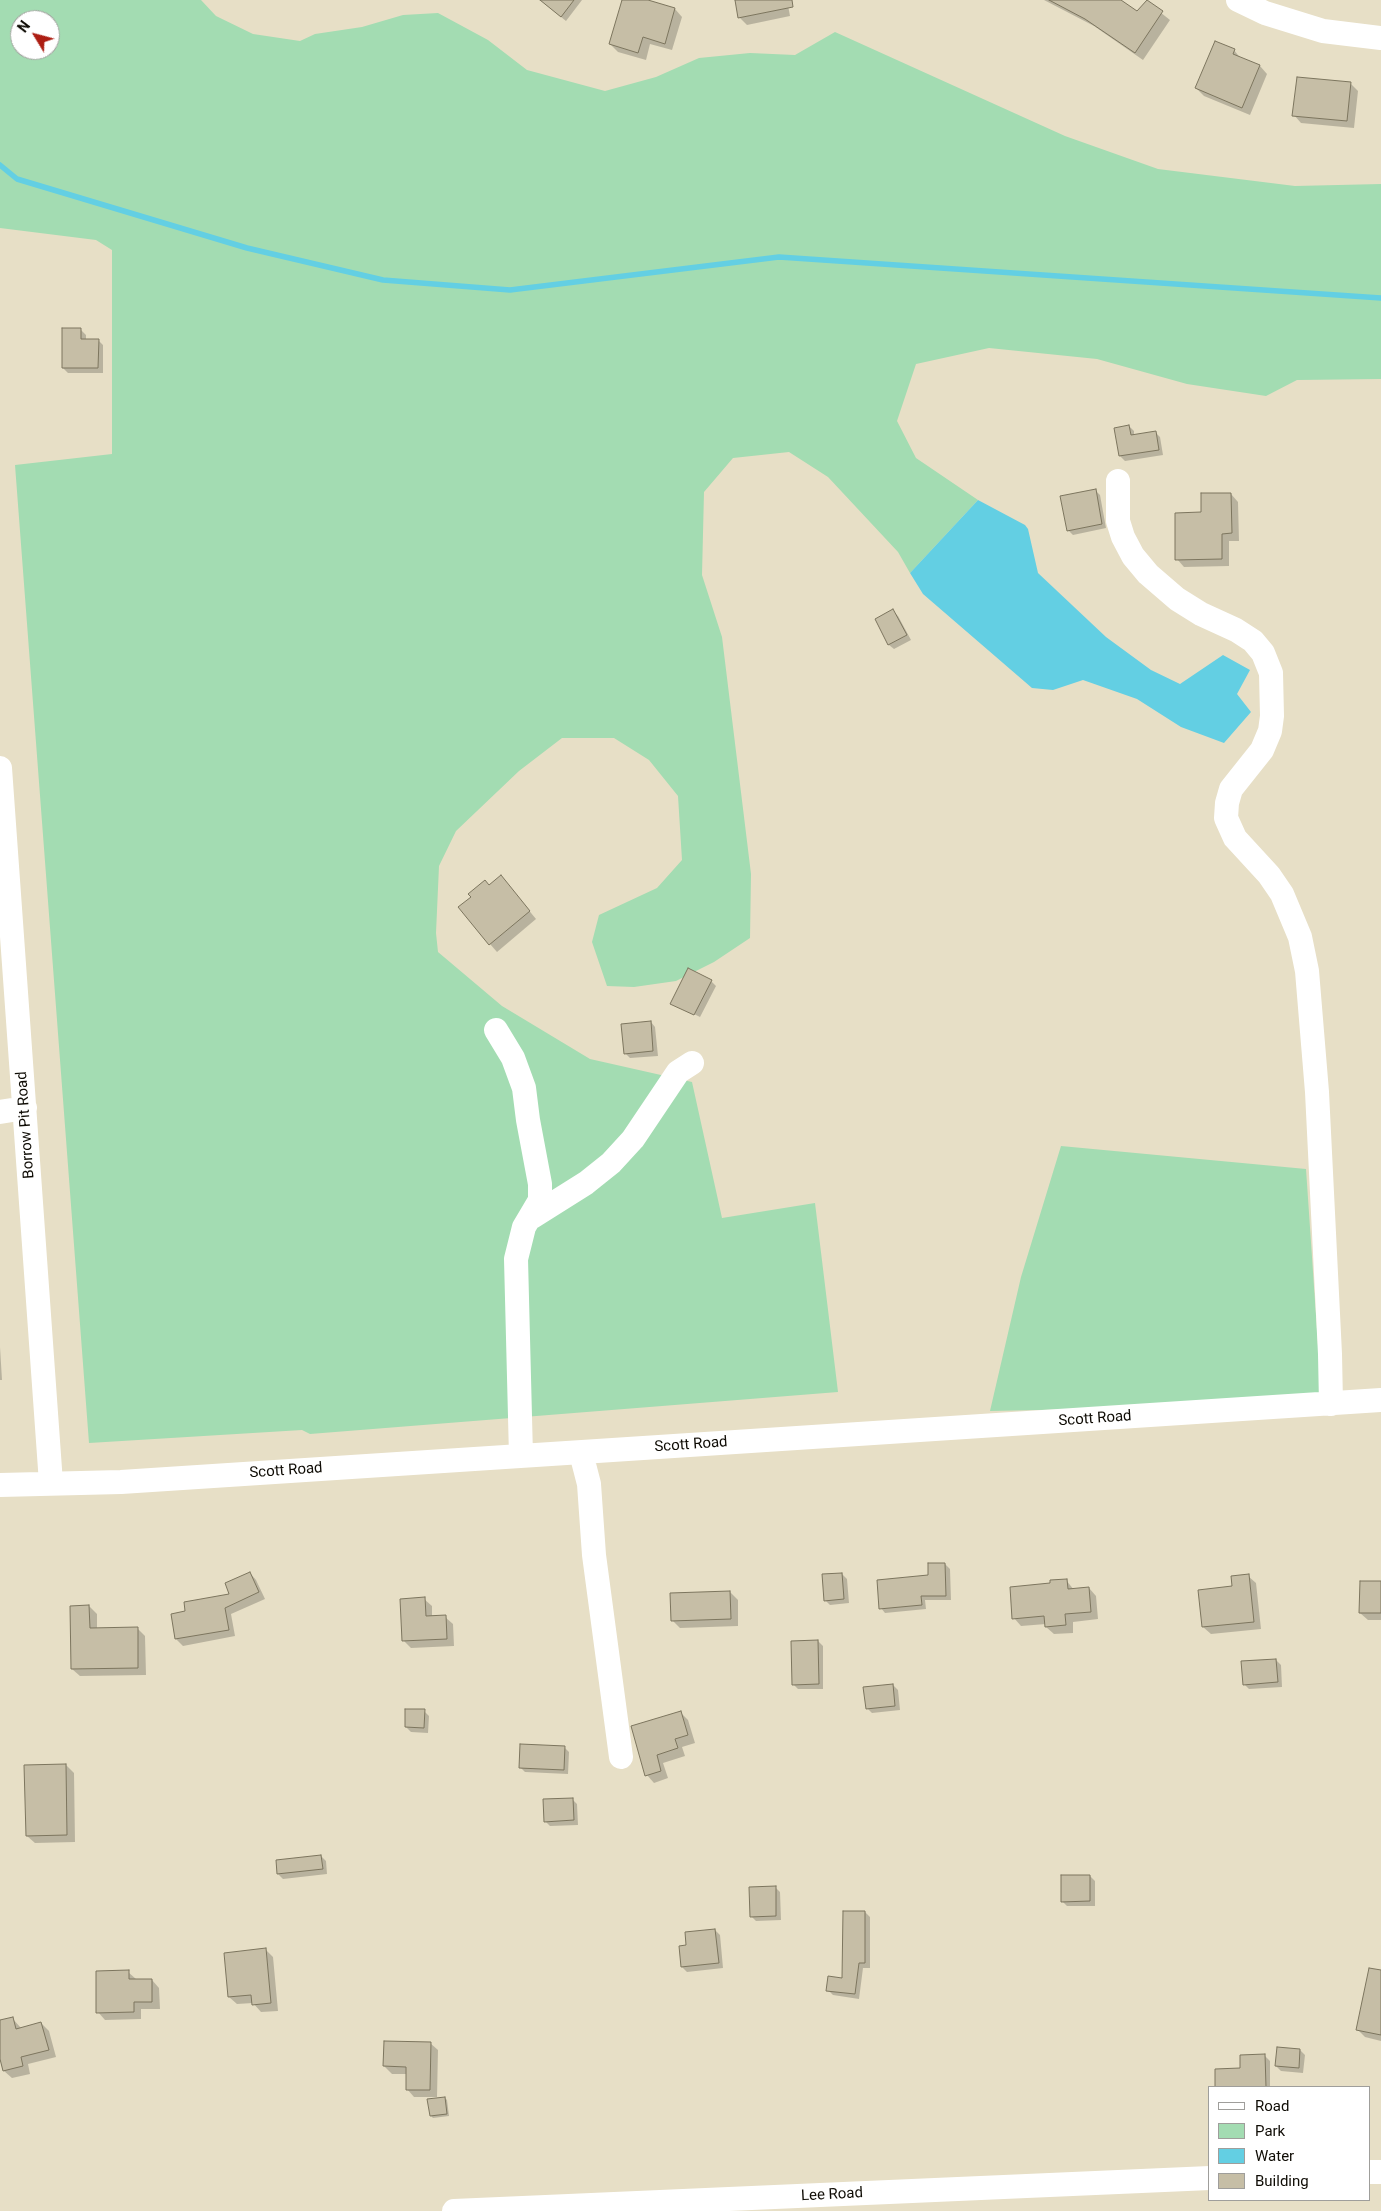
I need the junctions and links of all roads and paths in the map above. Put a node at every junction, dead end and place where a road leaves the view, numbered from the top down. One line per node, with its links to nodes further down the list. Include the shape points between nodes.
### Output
1 (1238, 0): 2 (street, via 1265,13 1323,31)
2 (1381, 38)
3 (1118, 481): 11 (street, via 1118,521 1122,537 1133,556 1177,599 1253,641 1263,653 1270,673 1270,731 1262,750 1231,789 1226,818 1235,838 1282,894 1300,937 1307,971 1317,1092)
4 (0, 768): 7 (street, Borrow Pit Road)
5 (496, 1030): 9 (street, via 513,1058 524,1088 540,1184 540,1200)
6 (692, 1063): 9 (street, via 678,1072 633,1139 611,1163)
7 (25, 1108): 8 (street); 14 (street, Borrow Pit Road)
8 (0, 1112)
9 (532, 1217): 13 (street, via 524,1227 516,1259)
10 (1381, 1400): 11 (street, Scott Road)
11 (1331, 1404): 12 (street, Scott Road)
12 (581, 1452): 13 (street, Scott Road); 16 (street, via 589,1484 594,1555)
13 (521, 1456): 14 (street, Scott Road, via 120,1482)
14 (51, 1483): 15 (street, Scott Road)
15 (0, 1484)
16 (620, 1757)
17 (1208, 2178): 18 (street, Lee Road)
18 (454, 2211)

